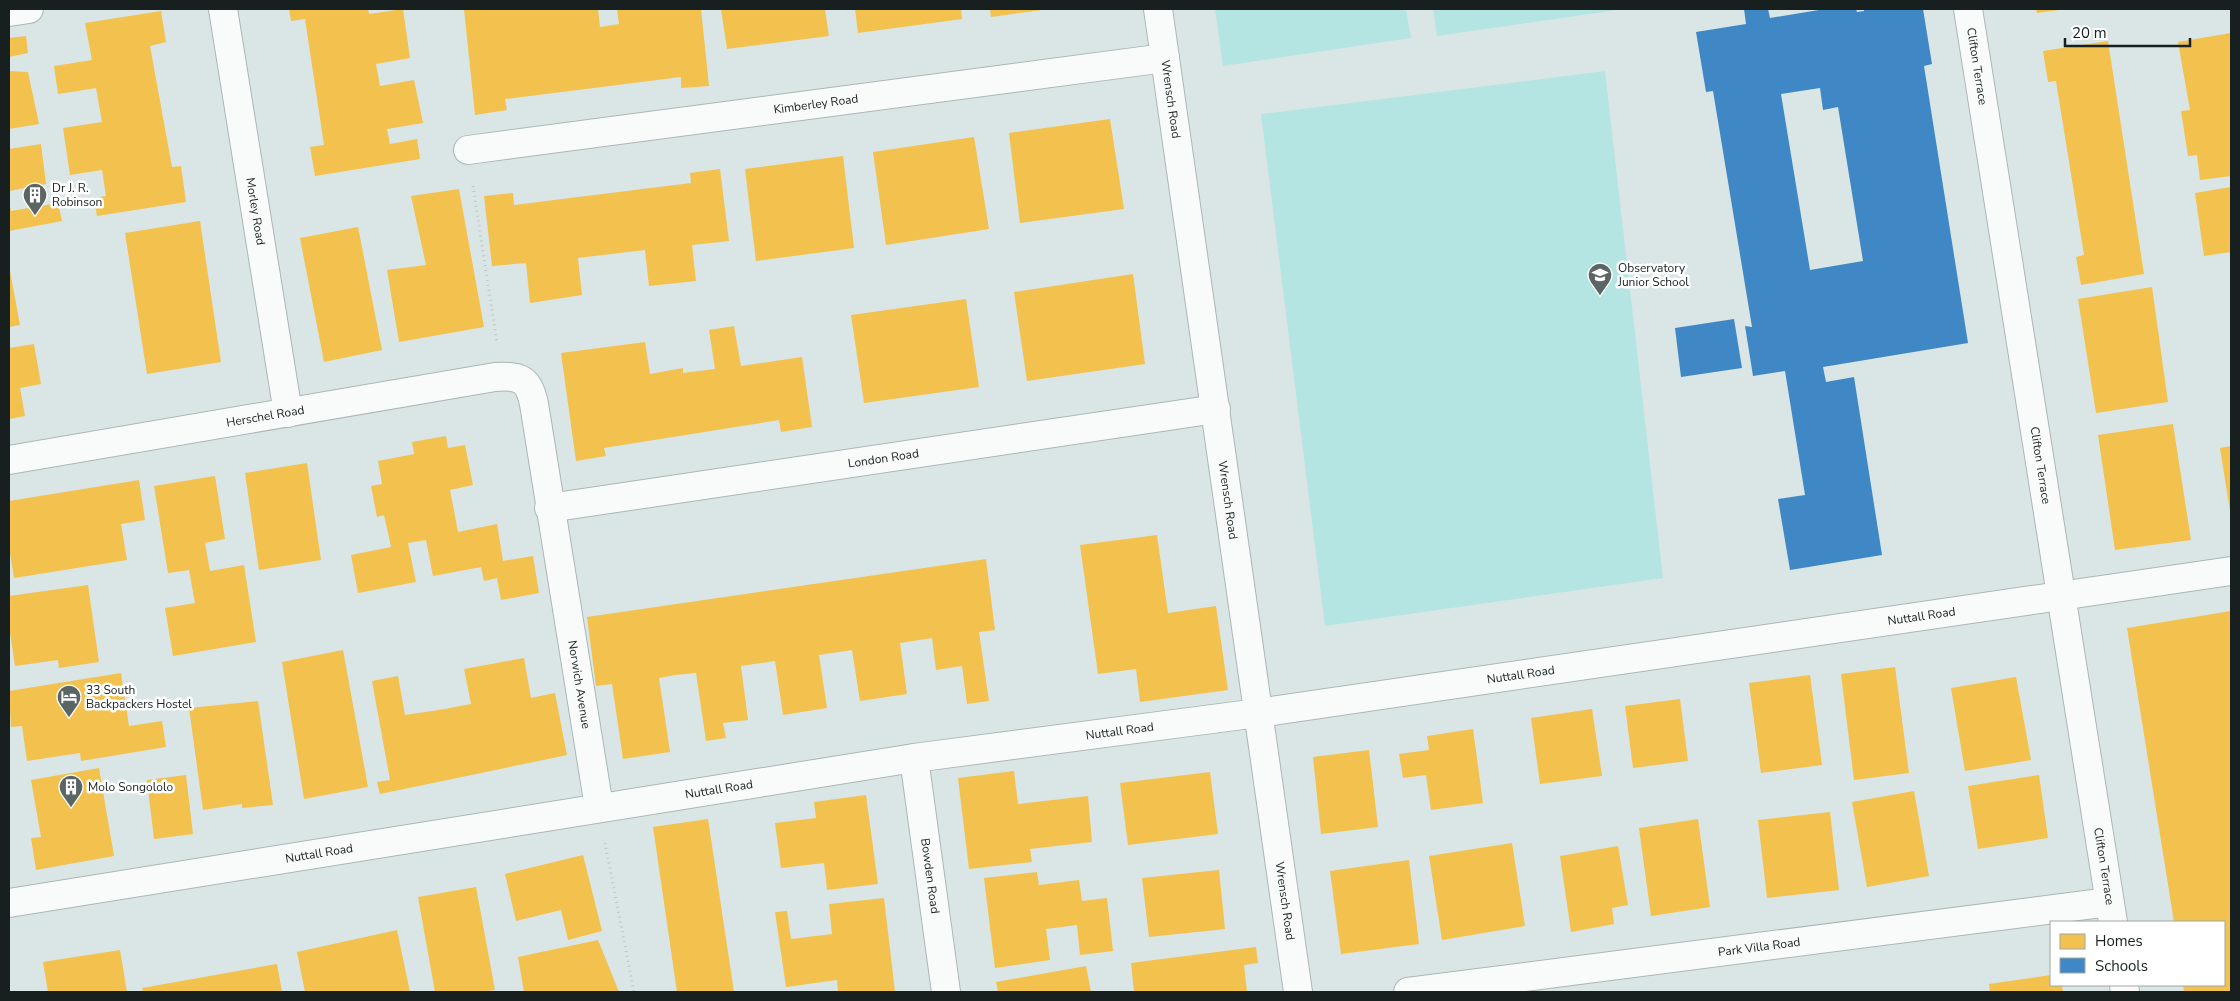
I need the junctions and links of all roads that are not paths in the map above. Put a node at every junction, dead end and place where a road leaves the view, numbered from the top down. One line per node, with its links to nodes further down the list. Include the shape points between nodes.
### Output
1 (29, 9): 5 (street)
2 (223, 9): 10 (street, Morley Road)
3 (1158, 9): 6 (street, Wrensch Road)
4 (1968, 9): 14 (street, Clifton Terrace)
5 (9, 12)
6 (1165, 58): 7 (street, Kimberley Road); 9 (street, Wrensch Road)
7 (468, 150)
8 (522, 380): 10 (street, Herschel Road, via 510,376 495,377); 12 (street, Norwich Avenue, via 531,389)
9 (1216, 409): 12 (street, London Road); 15 (street, Wrensch Road)
10 (288, 413): 11 (street, Herschel Road)
11 (9, 460)
12 (549, 508): 17 (street, Norwich Avenue)
13 (2231, 571): 14 (street, Nuttall Road)
14 (2062, 595): 15 (street, Nuttall Road); 19 (street, Clifton Terrace)
15 (1258, 713): 16 (street, Nuttall Road); 21 (street, Wrensch Road)
16 (914, 758): 17 (street, Nuttall Road); 20 (street, Bowden Road)
17 (599, 808): 18 (street, Nuttall Road)
18 (9, 903)
19 (2111, 912): 22 (street, Park Villa Road)
20 (946, 992)
21 (1298, 992)
22 (1408, 992)

